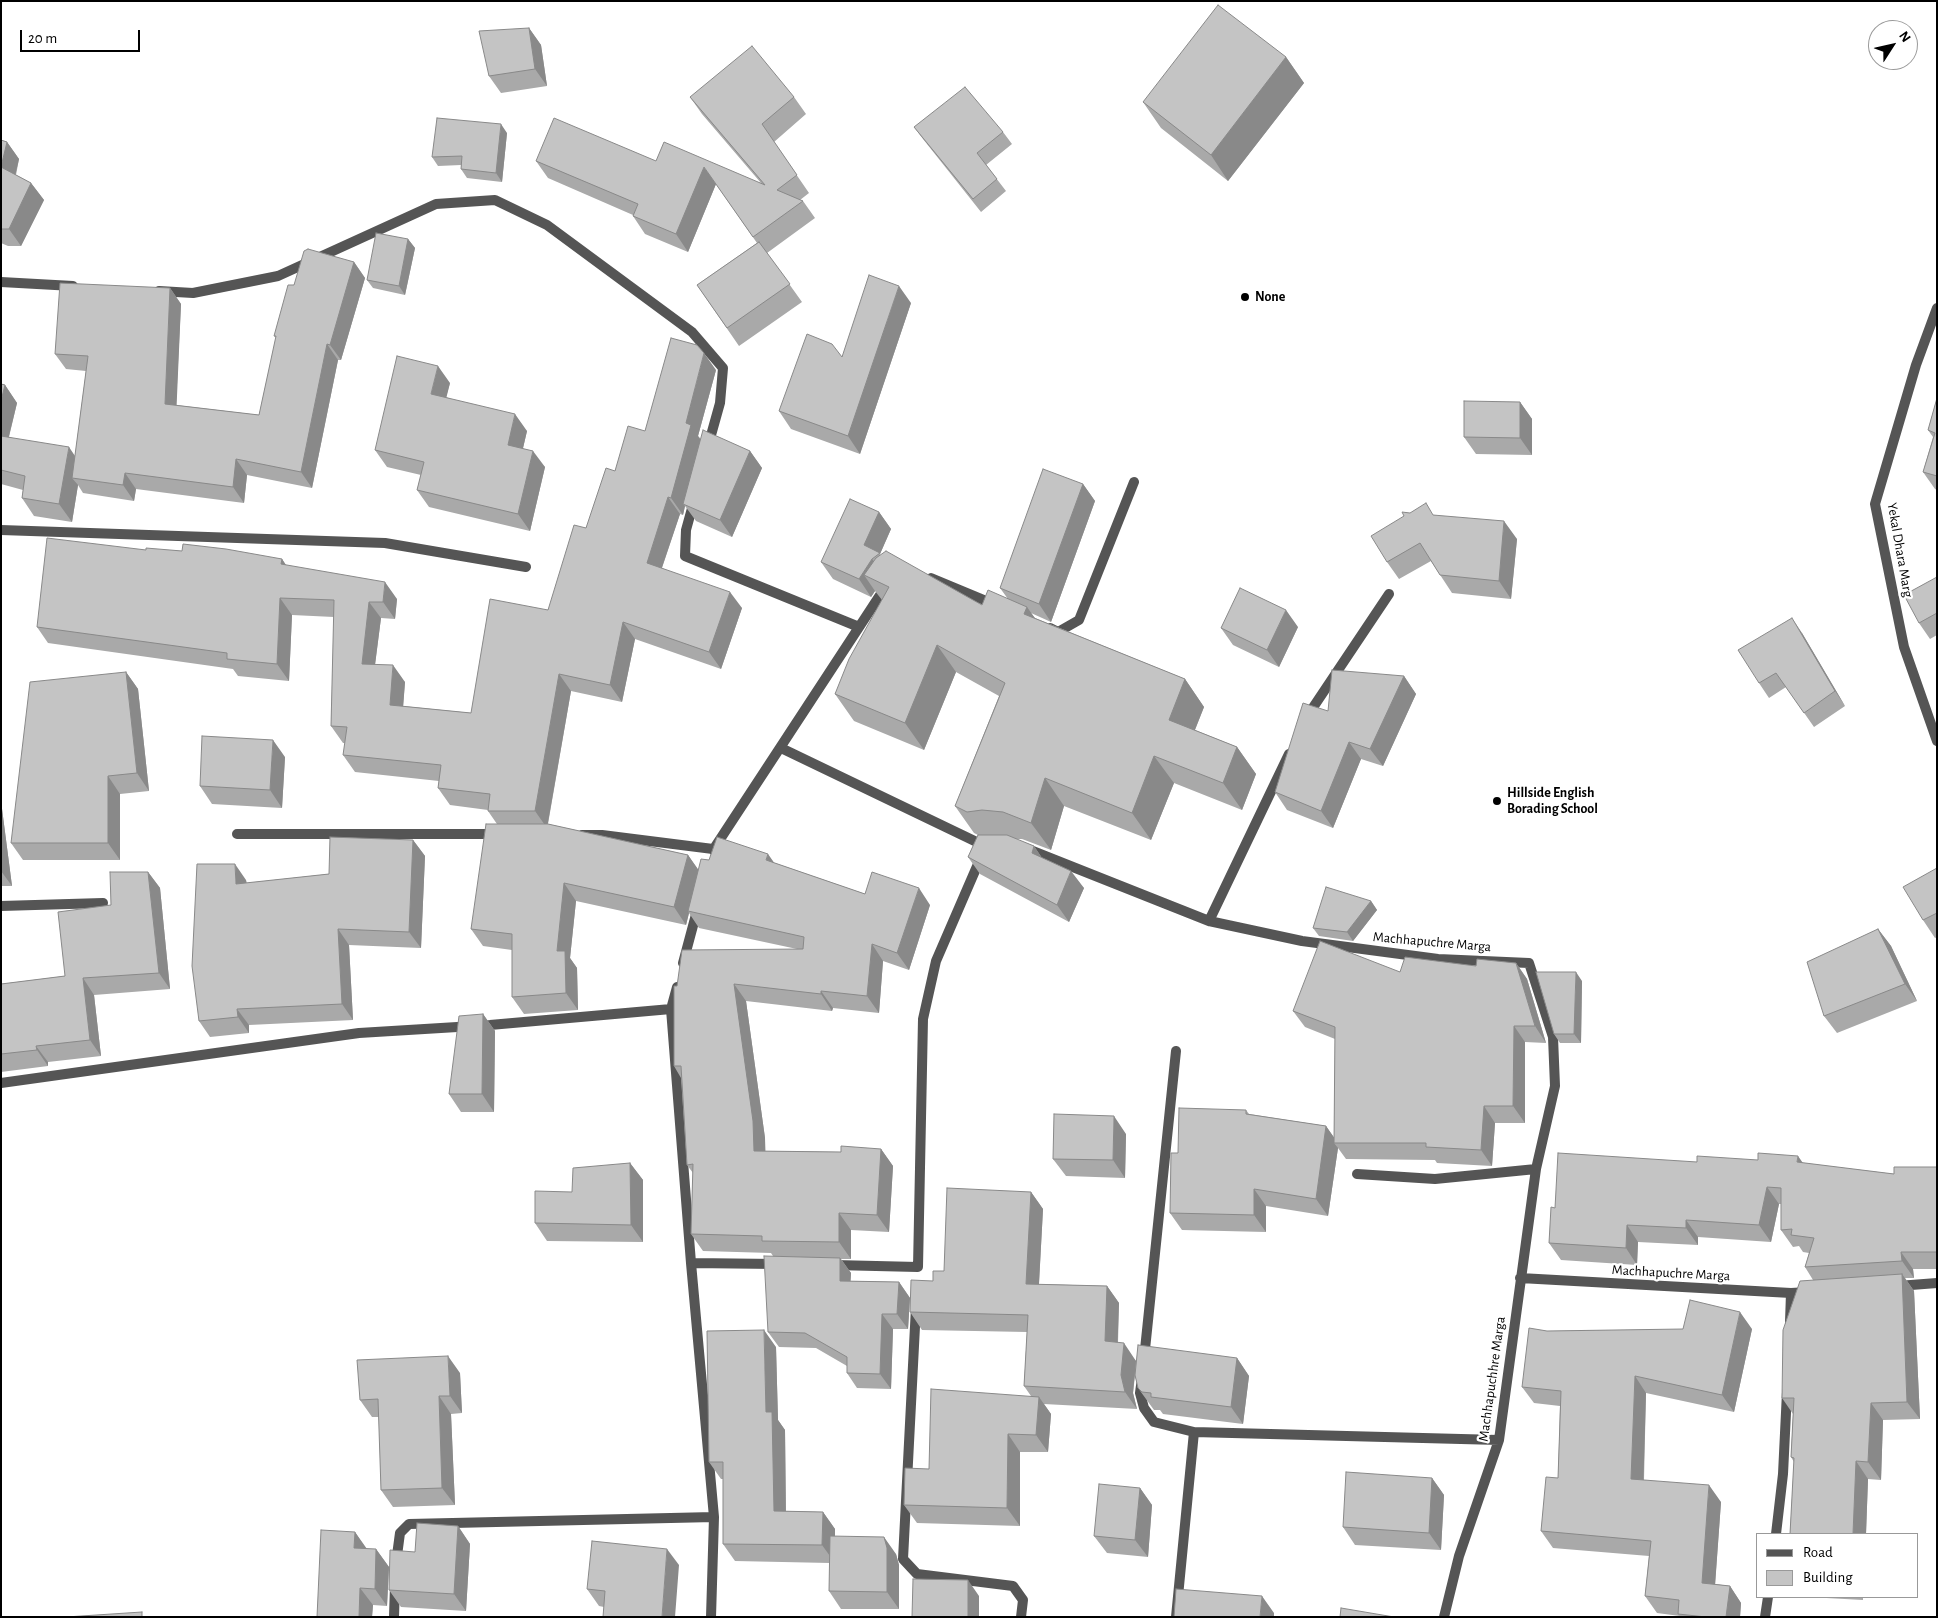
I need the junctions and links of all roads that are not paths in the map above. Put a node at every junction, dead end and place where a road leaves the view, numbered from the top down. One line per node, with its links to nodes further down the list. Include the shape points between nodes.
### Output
1 (1, 282): 2 (street)
2 (88, 287)
3 (145, 290): 5 (street, via 193,293 278,276 436,204 495,200 547,225 692,332 723,368 720,403)
4 (1937, 308): 17 (street, Yekal Dhara Marg, via 1916,365 1875,504 1904,647)
5 (705, 458)
6 (1134, 482): 14 (street, via 1080,620 1058,632)
7 (696, 494): 15 (street, via 686,530 685,556)
8 (1, 530): 9 (street, via 385,544)
9 (526, 567)
10 (922, 574): 13 (street)
11 (890, 580): 15 (street)
12 (1390, 594): 16 (street)
13 (1004, 608)
14 (1040, 624)
15 (859, 627): 19 (street)
16 (1303, 724)
17 (1937, 741)
18 (1294, 742): 27 (street)
19 (781, 748): 22 (street, via 712,854 602,835); 35 (street, via 989,846 936,961 923,1019 918,1272)
20 (237, 834): 21 (street)
21 (513, 834)
22 (573, 834)
23 (1011, 845): 27 (street, via 1055,858)
24 (700, 896): 28 (street)
25 (103, 903): 26 (street)
26 (1, 906)
27 (1209, 921): 31 (street, Machhapuchre Marga, via 1302,941 1438,959 1529,963 1553,1036 1556,1086)
28 (671, 1009): 30 (street, via 358,1033); 33 (street)
29 (1176, 1051): 44 (street, via 1140,1394 1144,1408 1154,1422)
30 (1, 1083)
31 (1536, 1168): 32 (street, via 1435,1179); 36 (street, Machhapuchhre Marga)
32 (1357, 1174)
33 (690, 1263): 34 (street); 46 (street)
34 (790, 1265)
35 (819, 1265)
36 (1520, 1278): 40 (street, Machhapuchre Marga); 45 (street, Machhapuchhre Marga)
37 (1937, 1283): 38 (street)
38 (1888, 1286)
39 (1820, 1291): 40 (street, Machhapuchre Marga)
40 (1791, 1294): 42 (street)
41 (916, 1296): 51 (street, via 902,1559 917,1574 1013,1586 1023,1600)
42 (1789, 1332)
43 (1787, 1379): 47 (street, via 1783,1474)
44 (1194, 1432): 45 (street); 52 (street)
45 (1498, 1440): 53 (street, Machhapuchhre Marga, via 1459,1556)
46 (714, 1517): 49 (street, via 409,1524 400,1533 396,1550); 50 (street)
47 (1776, 1533)
48 (1768, 1598): 54 (street)
49 (394, 1617)
50 (711, 1617)
51 (1022, 1617)
52 (1176, 1617)
53 (1444, 1617)
54 (1765, 1617)

